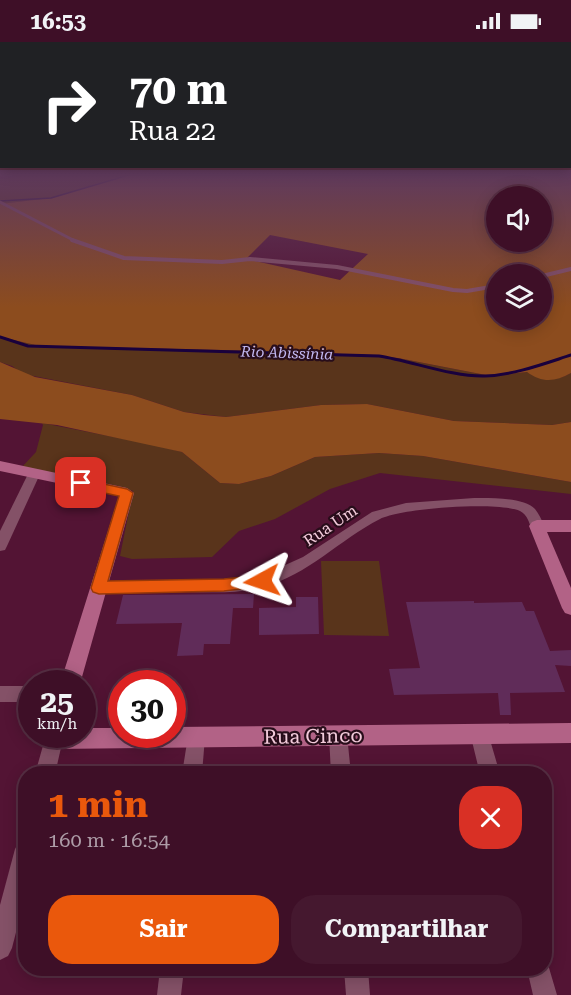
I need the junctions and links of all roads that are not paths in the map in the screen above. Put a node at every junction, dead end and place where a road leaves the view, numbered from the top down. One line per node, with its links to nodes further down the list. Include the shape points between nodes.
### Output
1 (31, 218): 4 (lane, via 78,243 124,258 222,262 250,259 337,267 460,290)
2 (571, 270): 3 (lane)
3 (552, 274)
4 (486, 287)
5 (0, 466): 6 (street)
6 (34, 474): 9 (street); 10 (street, via 127,493)
7 (537, 526): 8 (street); 10 (street, Rua Um, via 525,508 509,504 420,504 378,515 301,566 262,581); 11 (street)
8 (571, 526)
9 (0, 546)
10 (99, 588): 12 (street)
11 (571, 608)
12 (74, 670)
13 (0, 694): 14 (street)
14 (18, 694)
15 (479, 733): 16 (street, Rua Cinco); 17 (street, Rua Cinco); 24 (street)
16 (571, 733)
17 (338, 735): 19 (street, Rua Cinco); 23 (street)
18 (96, 737): 19 (street, Rua Cinco)
19 (196, 737): 22 (street)
20 (52, 748): 21 (street)
21 (47, 766)
22 (193, 766)
23 (340, 766)
24 (488, 766)
25 (18, 879): 26 (street)
26 (0, 948)
27 (171, 976): 30 (street)
28 (357, 976): 31 (street)
29 (541, 976): 32 (street)
30 (169, 995)
31 (358, 995)
32 (545, 995)

